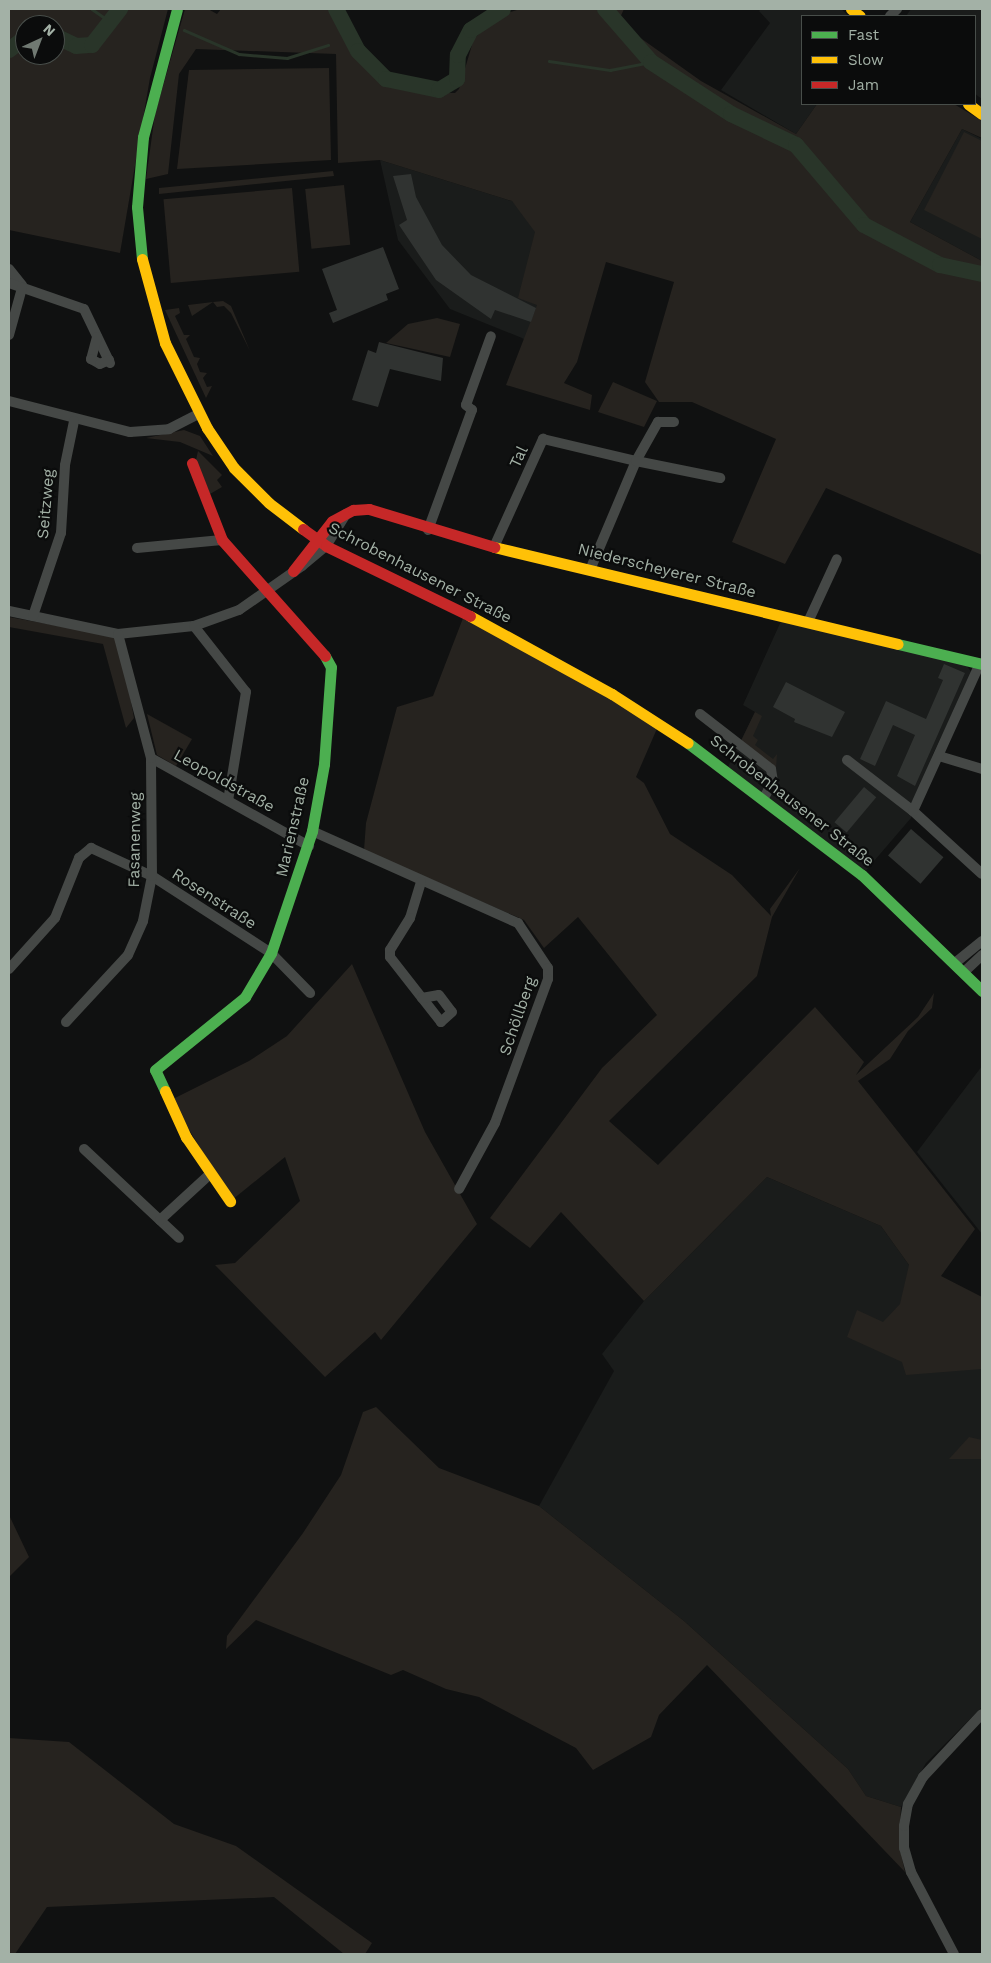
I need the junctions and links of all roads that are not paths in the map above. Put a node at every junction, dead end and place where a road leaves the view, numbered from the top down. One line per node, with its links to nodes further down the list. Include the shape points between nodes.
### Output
1 (177, 9): 11 (street, Schrobenhausener Straße, via 143,137 139,234 143,270 165,343)
2 (969, 105): 3 (street)
3 (982, 114)
4 (9, 270): 6 (street)
5 (9, 283): 6 (street)
6 (22, 286): 7 (street); 9 (street, via 77,304 89,315)
7 (9, 334)
8 (491, 336): 18 (street, via 466,405 472,410)
9 (97, 337): 9 (street, via 110,362 100,364 91,359)
10 (9, 401): 12 (street)
11 (199, 414): 12 (street, via 178,426 147,433); 19 (street, Schrobenhausener Straße, via 234,468 269,503)
12 (74, 421): 29 (street, Seitzweg, via 65,465 61,533)
13 (674, 422): 14 (street, via 658,422)
14 (636, 461): 16 (street, Tal); 22 (street, Tal, via 543,439); 25 (street)
15 (192, 463): 20 (street, Marienstraße)
16 (720, 478)
17 (346, 514): 18 (street, Niederscheyerer Straße, via 357,509 369,509); 19 (street, Niederscheyerer Straße, via 332,521); 21 (street)
18 (428, 530): 22 (street, Niederscheyerer Straße)
19 (315, 539): 21 (street, Schrobenhausener Straße); 26 (street, Niederscheyerer Straße)
20 (222, 540): 23 (street); 27 (street, Marienstraße)
21 (326, 546): 26 (street); 39 (street, Schrobenhausener Straße, via 465,613 612,694)
22 (494, 547): 25 (street, Niederscheyerer Straße)
23 (137, 548)
24 (837, 560): 30 (street)
25 (590, 570): 30 (street, Niederscheyerer Straße)
26 (293, 571): 27 (street)
27 (266, 592): 31 (street, via 233,613); 42 (street, Marienstraße, via 322,650 331,667 324,764)
28 (9, 611): 29 (street)
29 (33, 616): 32 (street)
30 (808, 622): 33 (street, Niederscheyerer Straße)
31 (194, 626): 32 (street); 40 (street, via 246,692)
32 (118, 634): 36 (street, Fasanenweg)
33 (981, 663): 35 (street)
34 (700, 714): 39 (street, via 771,768 773,781)
35 (939, 756): 38 (street); 41 (street)
36 (151, 758): 40 (street, Leopoldstraße); 45 (street, Fasanenweg)
37 (847, 760): 41 (street)
38 (982, 770)
39 (764, 796): 50 (street, Schrobenhausener Straße, via 876,887)
40 (228, 801): 43 (street, Leopoldstraße)
41 (913, 811): 44 (street)
42 (312, 831): 43 (street, Marienstraße); 46 (street, Schöllberg)
43 (309, 846): 48 (street, Marienstraße)
44 (982, 874)
45 (152, 876): 48 (street, Rosenstraße); 51 (street, Rosenstraße, via 89,848 79,858 55,918); 56 (street, Fasanenweg, via 143,921 128,955)
46 (421, 882): 55 (street, via 410,918 390,950 390,957); 59 (street, Schöllberg, via 518,923 549,972 489,1136)
47 (982, 941): 50 (street)
48 (271, 952): 54 (street, Rosenstraße); 58 (street, Marienstraße, via 244,997 155,1070 186,1137)
49 (982, 955): 52 (street)
50 (955, 963): 52 (street, Schrobenhausener Straße)
51 (9, 969)
52 (964, 972): 53 (street, Schrobenhausener Straße)
53 (982, 991)
54 (310, 993)
55 (422, 998)
56 (66, 1022)
57 (84, 1149): 61 (street)
58 (210, 1174): 60 (street); 61 (street)
59 (459, 1189)
60 (230, 1201)
61 (160, 1220): 62 (street)
62 (179, 1238)
63 (982, 1714): 64 (street, via 923,1778 908,1804 904,1826 904,1848 911,1872)
64 (954, 1954)

